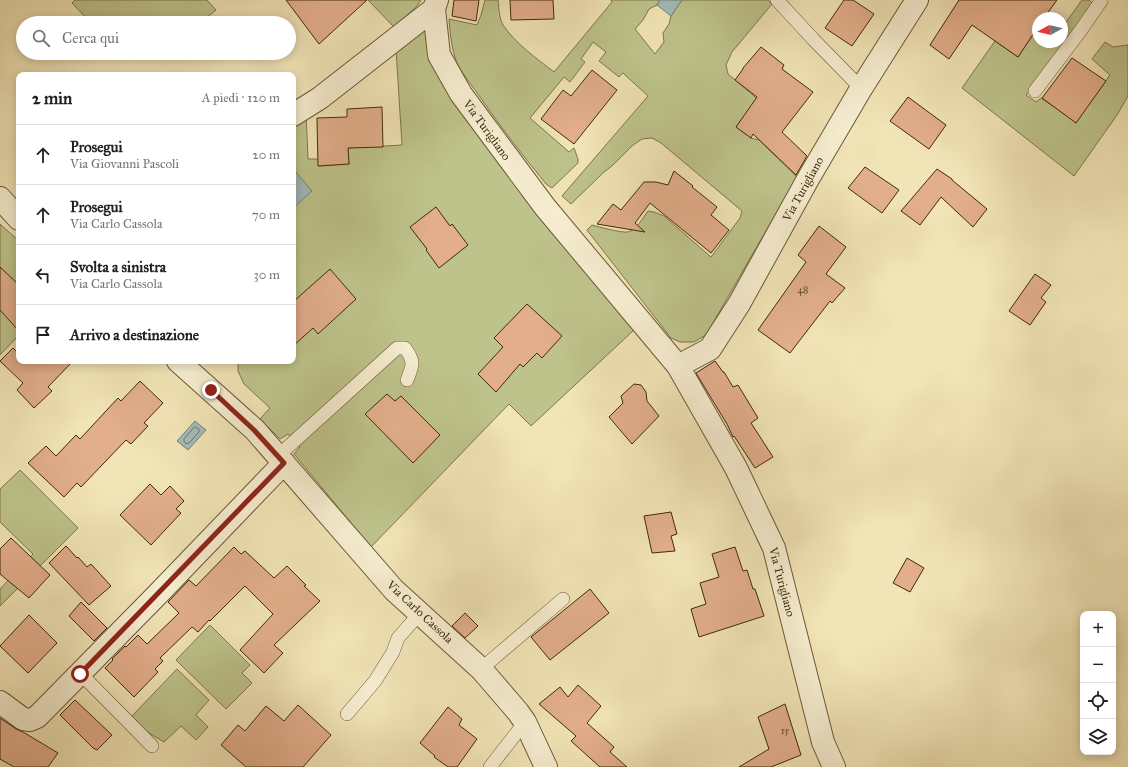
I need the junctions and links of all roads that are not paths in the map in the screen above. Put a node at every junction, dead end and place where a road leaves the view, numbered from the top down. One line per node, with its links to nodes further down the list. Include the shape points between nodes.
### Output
1 (777, 0): 5 (lane)
2 (917, 0): 5 (street, Via Turigliano)
3 (1100, 0): 6 (lane)
4 (435, 5): 7 (street, Via Turigliano, via 320,98); 11 (street, Via Turigliano, via 439,54 461,94 545,207)
5 (862, 87): 11 (street, Via Turigliano, via 739,304 710,349)
6 (1035, 91)
7 (296, 113)
8 (0, 198): 9 (street)
9 (16, 216)
10 (181, 364): 13 (street, Via Carlo Cassola, via 254,430)
11 (678, 366): 24 (street, Via Turigliano, via 736,468 774,548 821,735)
12 (406, 380): 13 (lane, via 413,367 410,355 405,348 397,348)
13 (281, 460): 15 (street, Via Carlo Cassola, via 394,590); 17 (street)
14 (563, 599): 16 (lane)
15 (420, 613): 16 (street, Via Carlo Cassola); 19 (lane, via 398,638 393,652 375,681)
16 (481, 669): 20 (street, Via Carlo Cassola)
17 (80, 674): 18 (street, via 37,717 30,720 22,718); 21 (lane)
18 (0, 702)
19 (347, 714)
20 (525, 722): 22 (lane); 23 (street, Via Carlo Cassola)
21 (152, 746)
22 (490, 767)
23 (546, 767)
24 (834, 767)

